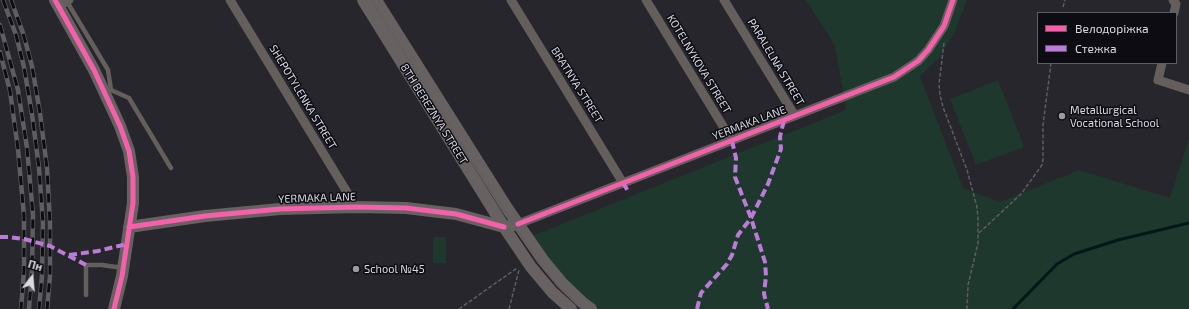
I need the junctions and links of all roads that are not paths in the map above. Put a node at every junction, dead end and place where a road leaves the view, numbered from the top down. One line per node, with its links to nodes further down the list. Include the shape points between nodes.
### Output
1 (230, 0): 18 (street, SHEPOTYLENKA STREET)
2 (363, 0): 20 (main road, 8TH BEREZNYA STREET)
3 (376, 0): 19 (main road, 8TH BEREZNYA STREET)
4 (511, 0): 17 (street, BRATNYA STREET)
5 (646, 0): 15 (street, KOTELNYKOVA STREET)
6 (724, 0): 14 (street, PARALELNA STREET)
7 (953, 0): 14 (street, YERMAKA LANE, via 944,26 936,38 923,55 906,70)
8 (1173, 0): 10 (street, via 1176,4)
9 (63, 2): 13 (main road, via 94,70)
10 (1174, 12)
11 (1162, 64): 12 (street, via 1158,80)
12 (1189, 90)
13 (108, 92): 16 (lane, via 129,98); 21 (main road, via 129,151 133,203)
14 (795, 116): 15 (street, YERMAKA LANE)
15 (732, 141): 17 (street, YERMAKA LANE)
16 (171, 168)
17 (623, 183): 19 (street, YERMAKA LANE)
18 (356, 206): 20 (main road, YERMAKA LANE, via 456,214); 21 (main road, YERMAKA LANE, via 280,209)
19 (518, 224): 20 (main road, YERMAKA LANE); 26 (main road, 8TH BEREZNYA STREET, via 549,268)
20 (504, 227): 25 (main road, 8TH BEREZNYA STREET, via 548,287)
21 (129, 228): 22 (main road)
22 (123, 268): 23 (lane, via 86,265); 24 (main road)
23 (86, 295)
24 (114, 309)
25 (571, 309)
26 (591, 309)

